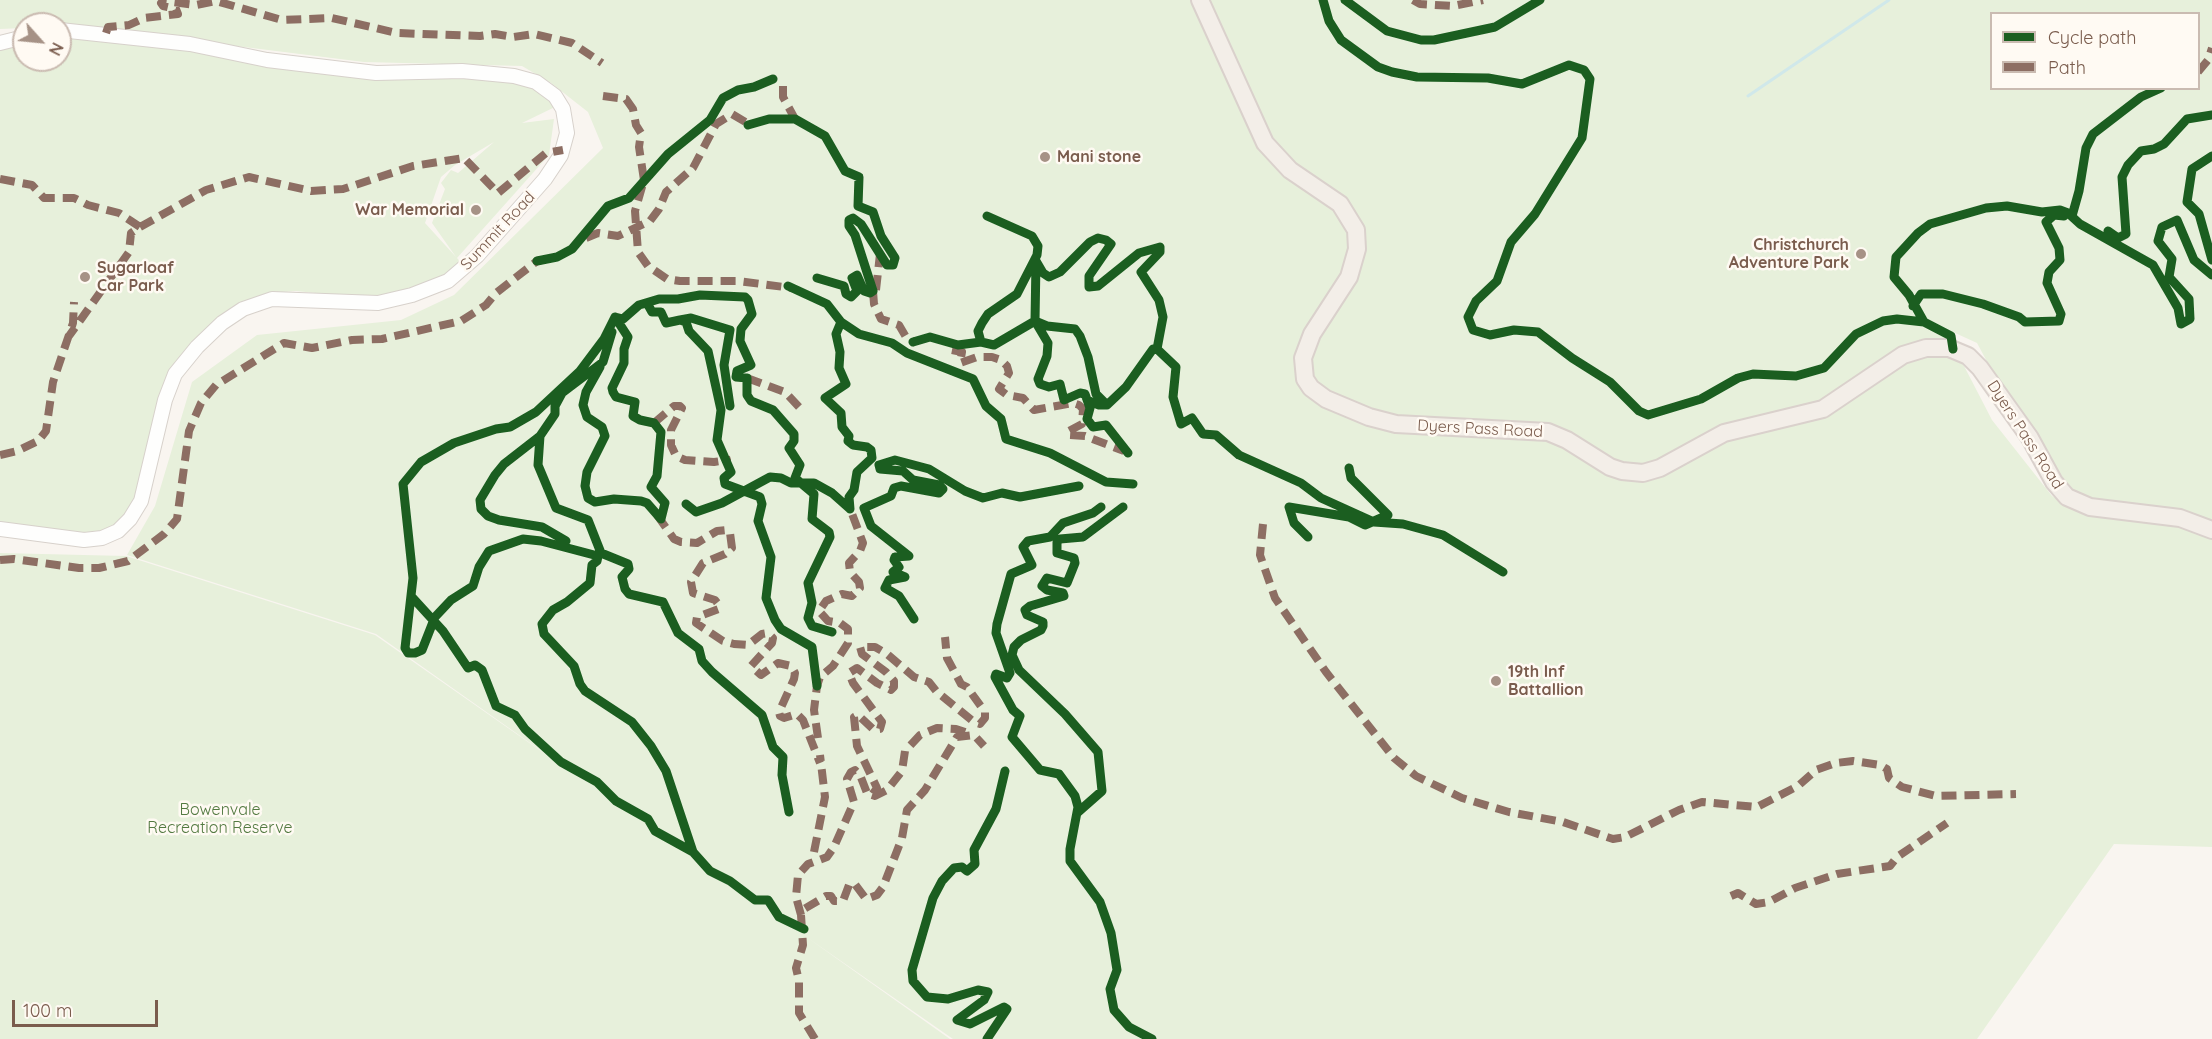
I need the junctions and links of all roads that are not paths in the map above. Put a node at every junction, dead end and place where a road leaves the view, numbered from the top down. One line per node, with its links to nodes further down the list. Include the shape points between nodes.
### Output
1 (1200, 0): 4 (main road, Dyers Pass Road, via 1264,143 1290,170 1340,204 1356,230 1357,249 1349,277 1312,334 1303,358 1303,375 1308,384 1326,399 1396,424 1548,432 1610,467 1643,473 1666,465 1724,433 1823,409 1903,354 1949,348 1963,353 1980,368 2067,497 2090,507 2180,518)
2 (72, 31): 3 (street, Summit Road, via 190,44 267,60 376,73 462,71 514,76 536,82 555,96 563,109 567,133 561,154 545,179 477,256 448,281 378,303 272,299 243,309 222,323 175,374 141,501 118,531 84,540)
3 (0, 529)
4 (2212, 530)

